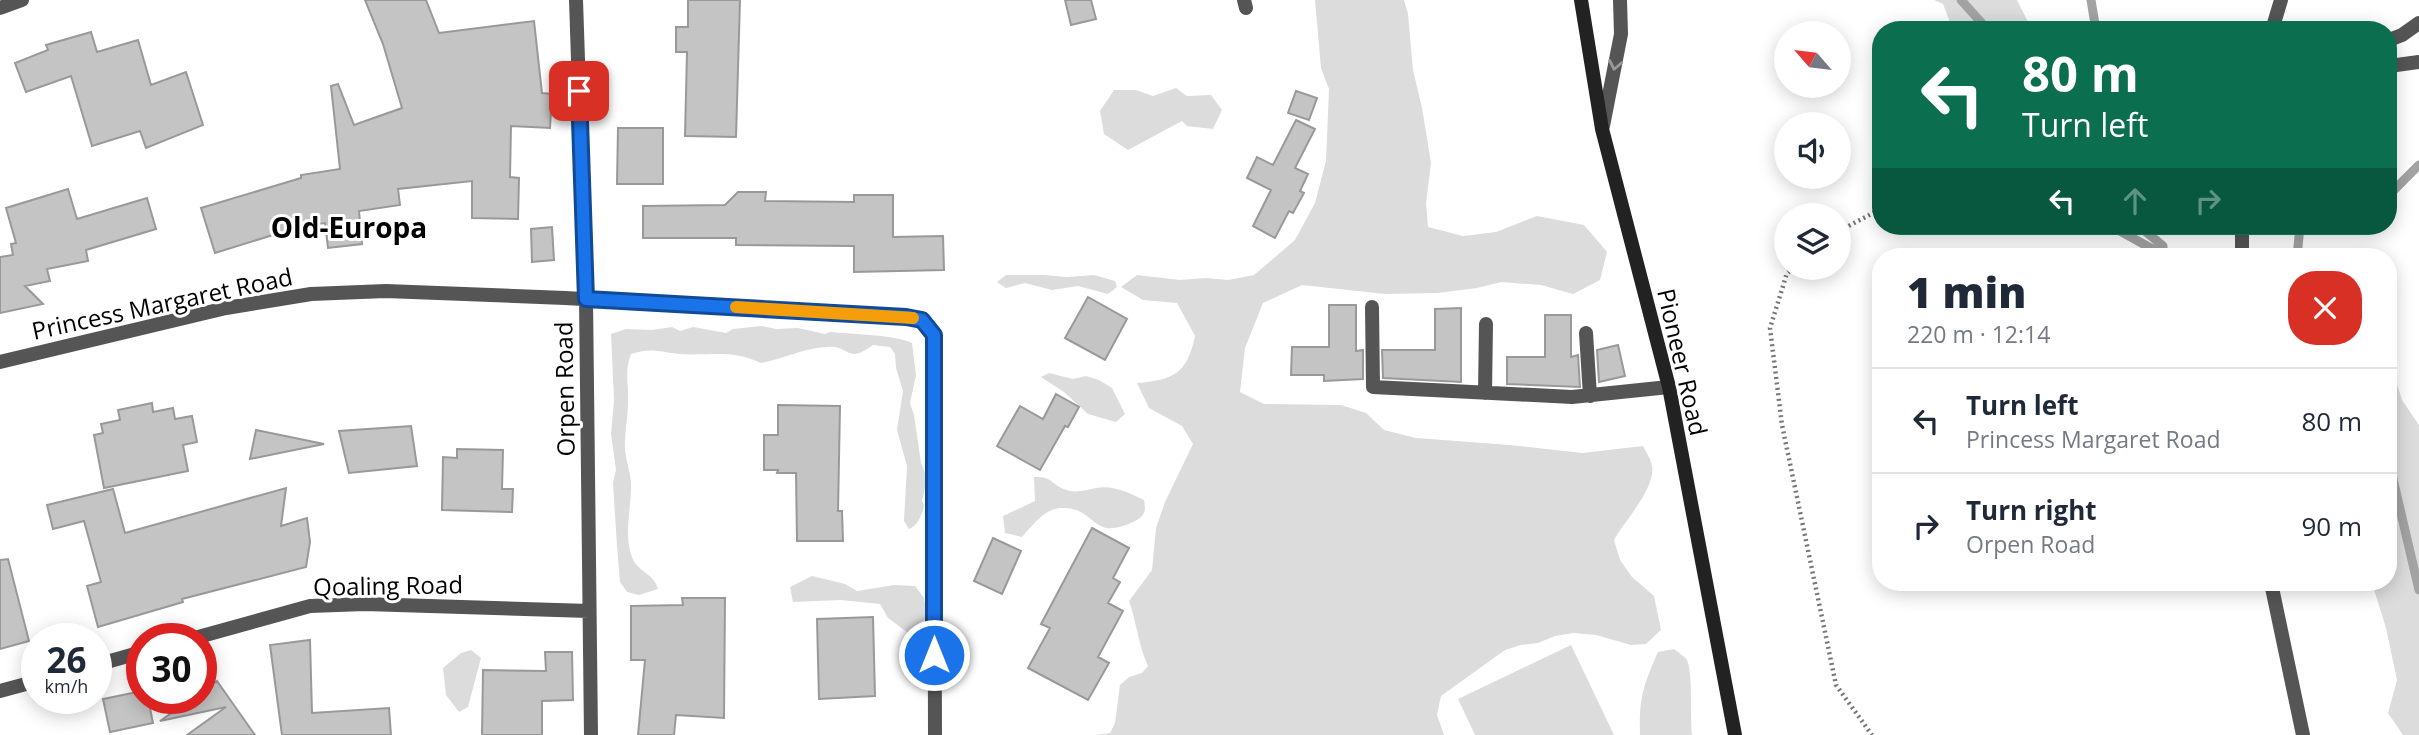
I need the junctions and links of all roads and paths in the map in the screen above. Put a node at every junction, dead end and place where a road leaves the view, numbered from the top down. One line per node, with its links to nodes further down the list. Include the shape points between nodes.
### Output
1 (22, 0): 6 (street)
2 (576, 0): 16 (street, Orpen Road)
3 (1581, 0): 12 (main road, Pioneer Road)
4 (1620, 0): 12 (street, one-way to 12, via 1621,34)
5 (2281, 0): 7 (street)
6 (0, 8)
7 (2275, 21)
8 (2419, 23): 9 (street)
9 (2397, 37)
10 (2419, 62): 11 (street)
11 (2397, 65)
12 (1602, 129): 21 (main road, Pioneer Road)
13 (1872, 214): 14 (path)
14 (1851, 225)
15 (1785, 280): 32 (path, via 1770,328 1782,425 1836,685)
16 (586, 299): 20 (street, Princess Margaret Road, via 311,294 226,308); 25 (street, Orpen Road); 30 (street, Princess Margaret Road, via 922,320 934,335)
17 (1372, 307): 22 (street, via 1373,387)
18 (1486, 324): 22 (street)
19 (1586, 333): 23 (street)
20 (0, 362)
21 (1669, 387): 23 (street); 31 (main road, Pioneer Road)
22 (1485, 393): 23 (street)
23 (1590, 396)
24 (2273, 591): 33 (street)
25 (589, 611): 26 (street, Qoaling Road, via 310,606); 29 (street, Orpen Road)
26 (217, 632)
27 (21, 685): 28 (street)
28 (0, 691)
29 (591, 735)
30 (935, 735)
31 (1735, 735)
32 (1872, 735)
33 (2303, 735)

